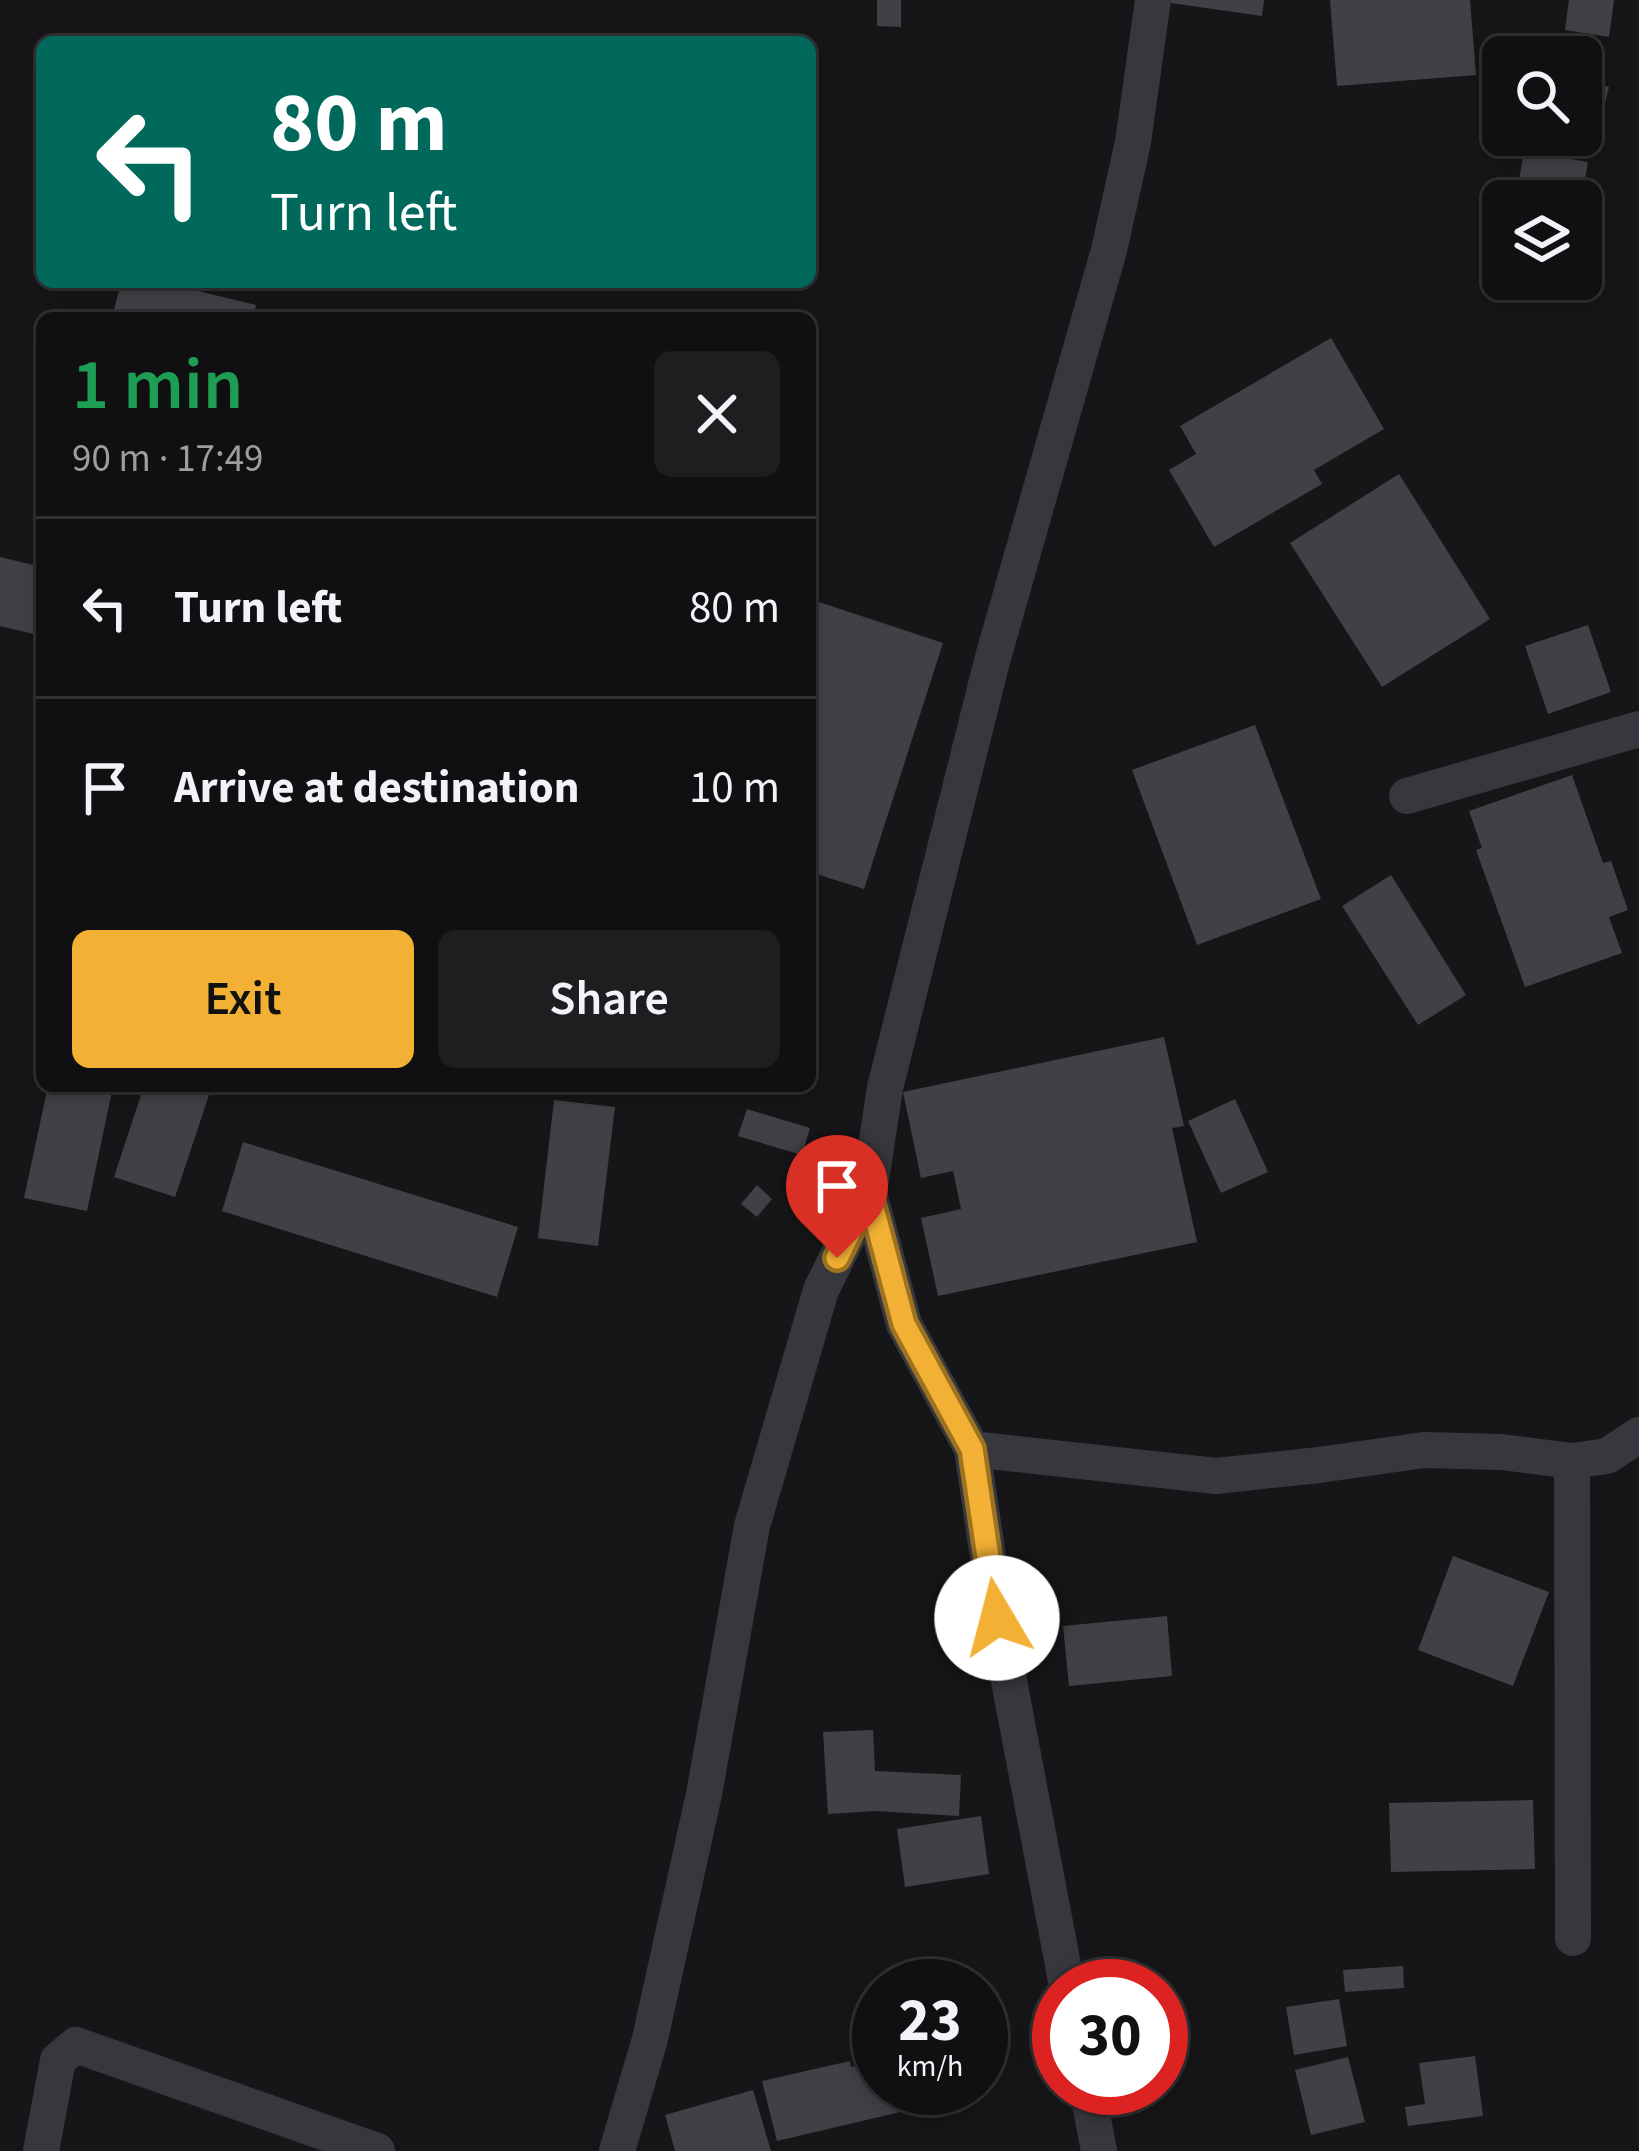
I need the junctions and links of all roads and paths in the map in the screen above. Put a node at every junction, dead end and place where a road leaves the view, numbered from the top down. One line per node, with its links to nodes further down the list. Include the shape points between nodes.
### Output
1 (1153, 0): 4 (street, via 1109,250 992,661 885,1088)
2 (1639, 729): 3 (street)
3 (1407, 796)
4 (869, 1193): 6 (street, via 904,1324); 13 (street, via 821,1290 752,1526 699,1816 650,2039)
5 (1639, 1435): 7 (street, via 1607,1456)
6 (972, 1449): 7 (street, via 1216,1476 1424,1450); 9 (street)
7 (1572, 1461): 8 (street)
8 (1573, 1938)
9 (1062, 1959)
10 (1092, 2115): 14 (street)
11 (41, 2151): 12 (street, via 58,2060 76,2045)
12 (377, 2151)
13 (616, 2151)
14 (1099, 2151)

